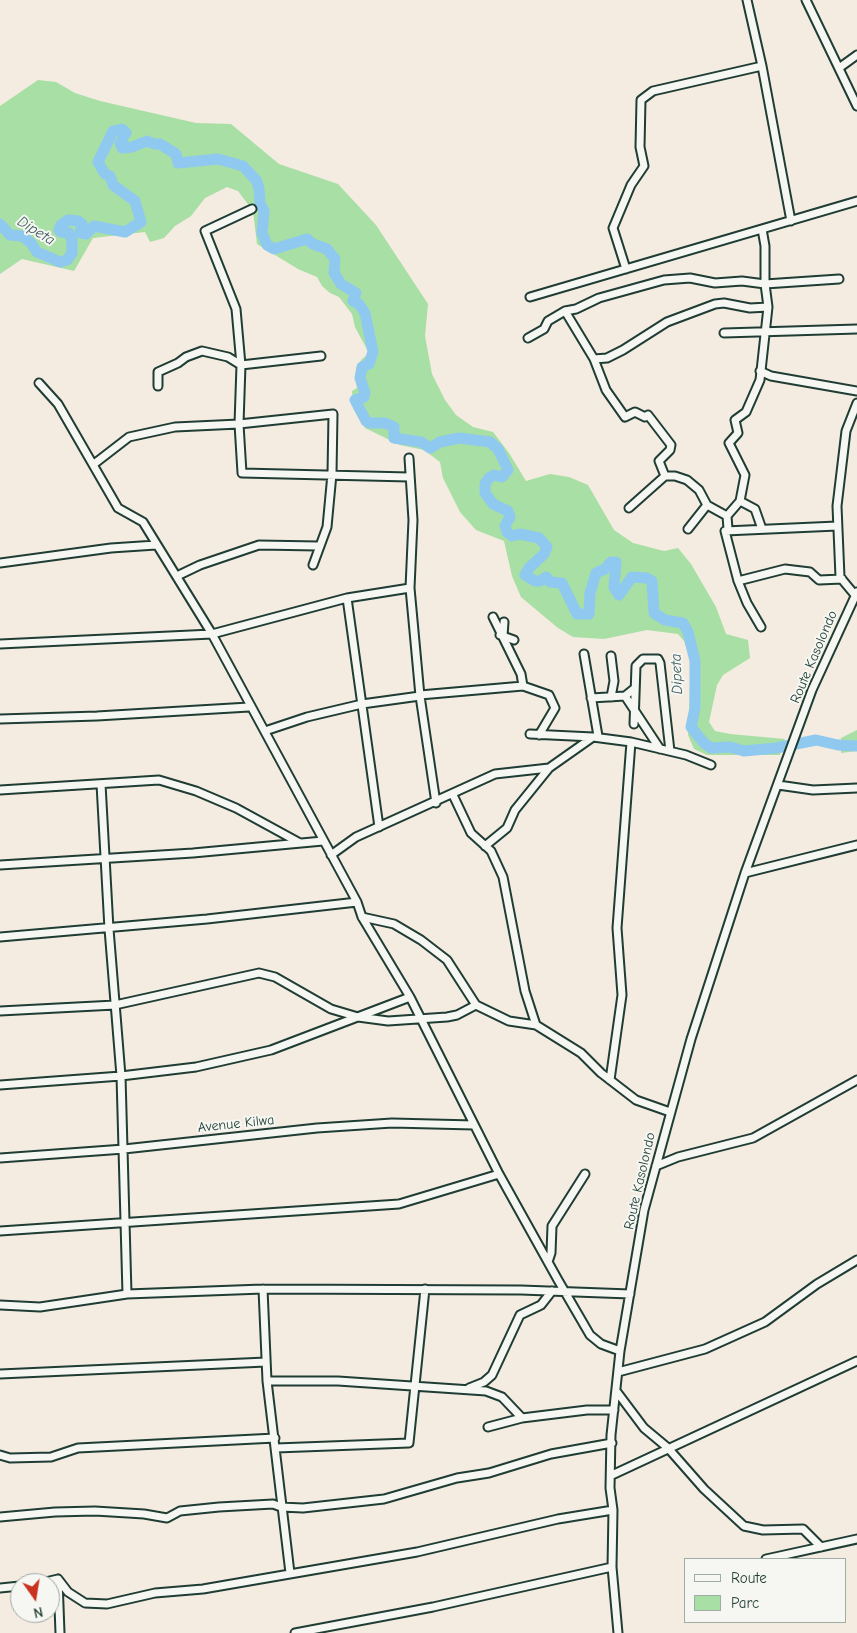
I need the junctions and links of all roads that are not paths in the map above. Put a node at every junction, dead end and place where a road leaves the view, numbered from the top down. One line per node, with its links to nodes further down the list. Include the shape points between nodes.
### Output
1 (747, 0): 4 (street)
2 (806, 0): 5 (street)
3 (857, 55): 5 (street)
4 (762, 66): 9 (street); 11 (street, via 654,91 641,100 640,147 644,166 631,185 612,228)
5 (839, 68): 6 (street)
6 (857, 106)
7 (857, 201): 9 (street)
8 (252, 209): 23 (street, via 205,231 236,309)
9 (790, 221): 10 (street)
10 (762, 229): 11 (street); 13 (street)
11 (626, 269): 14 (street)
12 (839, 279): 13 (street)
13 (765, 284): 15 (street); 16 (street, via 742,281 716,283 690,278 664,280)
14 (530, 297)
15 (768, 307): 18 (street); 22 (street, via 715,304 667,322 606,358)
16 (565, 311): 20 (street); 22 (street)
17 (857, 329): 18 (street)
18 (765, 332): 19 (street); 24 (street)
19 (724, 333)
20 (528, 338)
21 (321, 356): 23 (street)
22 (594, 359): 33 (street, via 606,390 625,417 635,412 648,416 671,445 658,461)
23 (241, 365): 26 (street, via 228,356 202,351 158,372); 29 (street)
24 (760, 371): 27 (street, via 771,376); 35 (street, via 753,399 746,412 735,420 738,432 729,443 746,475)
25 (39, 383): 31 (street, via 58,404)
26 (158, 386)
27 (857, 391)
28 (857, 403): 39 (street, via 846,431)
29 (239, 424): 31 (street, via 175,427 129,437); 32 (street, via 242,473); 32 (street, via 332,414)
30 (409, 458): 34 (street)
31 (94, 464): 43 (street, via 118,508 143,522)
32 (332, 474): 34 (street); 44 (street, via 327,527)
33 (664, 476): 36 (street, via 687,480 699,490); 37 (street)
34 (409, 477): 50 (street, via 413,520)
35 (740, 500): 38 (street); 42 (street, via 755,509)
36 (708, 505): 38 (street); 40 (street)
37 (629, 508)
38 (727, 516): 41 (street)
39 (837, 526): 42 (street); 48 (street)
40 (688, 529)
41 (728, 529): 42 (street); 49 (street, via 725,531)
42 (762, 529)
43 (156, 545): 45 (street); 47 (street)
44 (318, 546): 46 (street); 47 (street, via 259,546)
45 (0, 564)
46 (313, 565)
47 (176, 576): 56 (street)
48 (842, 579): 49 (street, via 819,580 810,572 784,569); 51 (street)
49 (738, 580): 55 (street)
50 (410, 588): 52 (street); 64 (street)
51 (856, 593): 83 (street, Route Kasolondo, via 812,690)
52 (347, 598): 56 (street); 68 (street)
53 (493, 616): 57 (street)
54 (504, 622): 57 (street)
55 (761, 627)
56 (212, 634): 59 (street); 69 (street)
57 (502, 636): 58 (street); 62 (street, via 521,674)
58 (514, 640)
59 (0, 644)
60 (584, 654): 67 (street)
61 (611, 656): 66 (street, via 614,681)
62 (523, 686): 64 (street); 75 (street, via 548,695 553,702 554,708)
63 (635, 688): 65 (street); 70 (street); 79 (street, via 636,666 644,659 658,659)
64 (420, 695): 68 (street); 87 (street)
65 (625, 696): 66 (street); 70 (street)
66 (611, 697): 67 (street)
67 (591, 698): 76 (street)
68 (362, 704): 73 (street); 88 (street)
69 (249, 707): 71 (street); 73 (street)
70 (634, 707): 72 (street); 78 (street)
71 (0, 719)
72 (634, 724)
73 (265, 731): 89 (street)
74 (530, 734): 75 (street)
75 (539, 735): 76 (street)
76 (596, 737): 77 (street); 81 (street)
77 (631, 742): 78 (street); 109 (street, via 616,928 622,995)
78 (660, 749): 79 (street)
79 (670, 751): 80 (street)
80 (711, 765)
81 (549, 768): 86 (street, via 495,774); 92 (street, via 515,810 507,828)
82 (101, 784): 85 (street); 90 (street, via 159,780 236,808); 94 (street)
83 (778, 785): 84 (street, via 813,790); 96 (street, Route Kasolondo)
84 (857, 788)
85 (0, 790)
86 (453, 795): 87 (street); 92 (street, via 471,833)
87 (436, 803): 88 (street)
88 (380, 827): 93 (street, via 356,837)
89 (323, 841): 90 (street); 93 (street)
90 (300, 843): 94 (street)
91 (857, 845): 96 (street)
92 (485, 846): 107 (street, via 491,851 502,877 525,991)
93 (330, 855): 97 (street)
94 (105, 859): 95 (street); 99 (street)
95 (0, 865)
96 (745, 874): 112 (street, Route Kasolondo)
97 (357, 902): 98 (street); 99 (street)
98 (362, 917): 101 (street); 103 (street, via 394,924 447,960)
99 (109, 928): 100 (street); 102 (street)
100 (0, 937)
101 (410, 997): 105 (street); 106 (street)
102 (115, 1005): 104 (street); 105 (street, via 259,973 275,977 332,1009); 108 (street)
103 (476, 1005): 106 (street, via 457,1015); 107 (street, via 509,1021)
104 (0, 1011)
105 (358, 1017): 106 (street, via 388,1022); 108 (street, via 270,1050 196,1067)
106 (421, 1020): 113 (street)
107 (536, 1025): 109 (street, via 581,1053)
108 (121, 1076): 111 (street); 114 (street)
109 (610, 1080): 112 (street, via 636,1100)
110 (857, 1080): 116 (street, via 753,1138 678,1156)
111 (0, 1085)
112 (670, 1112): 116 (street, Route Kasolondo)
113 (474, 1125): 114 (street, Avenue Kilwa, via 392,1123 317,1128); 117 (street)
114 (124, 1149): 115 (street, Avenue Kilwa); 119 (street)
115 (0, 1158)
116 (656, 1166): 128 (street, Route Kasolondo, via 644,1210)
117 (499, 1174): 119 (street, via 399,1204); 122 (street)
118 (585, 1174): 122 (street, via 552,1226)
119 (124, 1222): 120 (street); 127 (street)
120 (0, 1231)
121 (857, 1260): 133 (street, via 817,1284 766,1322 705,1349)
122 (548, 1262): 126 (street)
123 (263, 1289): 124 (street); 127 (street); 132 (street)
124 (425, 1289): 125 (street); 136 (street)
125 (552, 1291): 126 (street); 137 (street, via 541,1305 520,1315 492,1375)
126 (566, 1293): 128 (street); 130 (street, via 590,1335 601,1344)
127 (127, 1294): 129 (street, via 40,1307)
128 (630, 1294): 130 (street, Route Kasolondo)
129 (0, 1305)
130 (620, 1351): 133 (street, Route Kasolondo)
131 (857, 1361): 145 (street)
132 (266, 1362): 134 (street); 135 (street)
133 (618, 1372): 138 (street, Route Kasolondo)
134 (0, 1374)
135 (267, 1381): 136 (street, via 338,1381); 142 (street)
136 (416, 1387): 137 (street); 144 (street, via 409,1443)
137 (466, 1389): 140 (street, via 502,1397)
138 (617, 1392): 139 (street, Route Kasolondo); 145 (street, via 644,1428)
139 (614, 1410): 140 (street); 143 (street, Route Kasolondo)
140 (522, 1418): 141 (street)
141 (488, 1427)
142 (275, 1438): 144 (street); 146 (street, via 78,1448 52,1457 10,1458)
143 (612, 1444): 147 (street, Route Kasolondo); 148 (street, via 551,1454 384,1499 303,1508)
144 (276, 1448): 148 (street)
145 (668, 1448): 147 (street); 152 (street, via 704,1489 744,1526 763,1530 803,1529)
146 (0, 1455)
147 (612, 1475): 149 (street, Route Kasolondo)
148 (281, 1507): 150 (street, via 274,1504 219,1507 180,1511 167,1518 95,1511); 155 (street)
149 (613, 1510): 154 (street, Route Kasolondo); 155 (street, via 558,1519 417,1552)
150 (0, 1518)
151 (857, 1539): 152 (street)
152 (821, 1547): 153 (street)
153 (771, 1558)
154 (612, 1567): 157 (street, via 433,1607); 158 (street, Route Kasolondo)
155 (290, 1573): 156 (street, via 203,1589 155,1593 107,1604 85,1603 68,1592)
156 (60, 1582)
157 (295, 1633)
158 (618, 1633)

